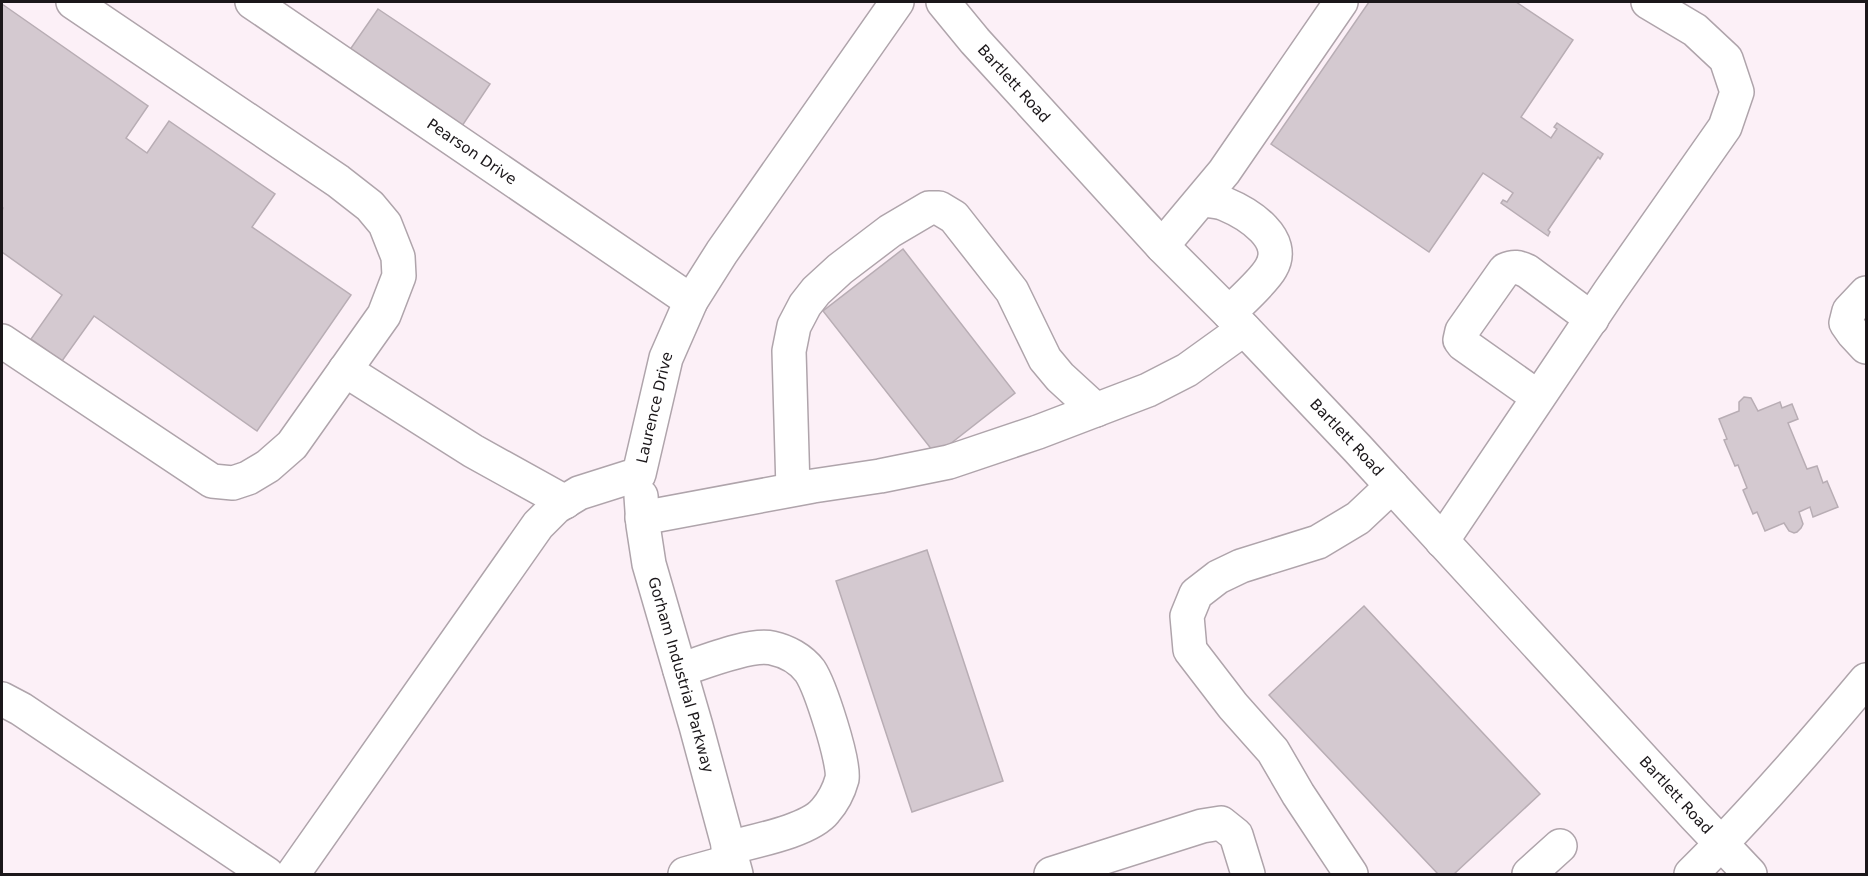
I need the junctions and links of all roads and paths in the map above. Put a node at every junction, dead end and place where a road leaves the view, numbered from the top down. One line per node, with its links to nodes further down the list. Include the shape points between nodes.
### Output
1 (73, 2): 15 (street, via 338,181 370,206 385,224 398,257 399,276 384,315)
2 (897, 2): 10 (street, Laurence Drive)
3 (943, 2): 8 (street, Bartlett Road)
4 (1341, 2): 7 (street)
5 (1648, 2): 11 (street, via 1695,30 1726,59 1737,92 1725,127)
6 (270, 7): 10 (street, Pearson Drive)
7 (1202, 200): 8 (street); 12 (street, via 1233,208 1257,223 1272,239 1276,256)
8 (1162, 246): 12 (street, Bartlett Road)
9 (1866, 293): 14 (street, via 1849,311 1846,322)
10 (691, 301): 18 (street, Laurence Drive, via 666,358)
11 (1592, 319): 16 (street); 16 (street, via 1527,271 1511,267 1462,332 1463,344)
12 (1237, 321): 17 (street, via 1187,370); 19 (street, Bartlett Road)
13 (2, 341): 15 (street, via 212,481 233,483 268,466 292,445)
14 (1866, 347)
15 (345, 370): 21 (street, via 473,451)
16 (1538, 397): 23 (street)
17 (1096, 410): 20 (street, via 949,462); 20 (street, via 1046,359 1012,291 954,217 939,208 929,208 890,231 840,269 816,291 794,326 789,351)
18 (639, 474): 21 (street, Laurence Drive, via 579,493); 22 (street, Gorham Industrial Parkway)
19 (1392, 486): 23 (street, Bartlett Road); 35 (street, via 1358,518 1318,542 1218,577 1196,594 1187,616 1190,650 1273,751)
20 (793, 489): 22 (street)
21 (565, 502): 31 (street, Laurence Drive, via 538,525)
22 (642, 518): 24 (street, Gorham Industrial Parkway, via 649,564)
23 (1442, 541): 27 (street, Bartlett Road)
24 (680, 670): 29 (street, Gorham Industrial Parkway); 29 (street, via 757,646 798,659 818,684 842,764 842,779 825,812)
25 (1866, 680): 27 (street)
26 (2, 699): 30 (street)
27 (1722, 844): 37 (street); 38 (street, Bartlett Road)
28 (1560, 846): 36 (street)
29 (732, 861): 32 (street)
30 (267, 874)
31 (293, 874)
32 (686, 874)
33 (1051, 874): 34 (street, via 1221,823 1236,835)
34 (1248, 874)
35 (1351, 874)
36 (1529, 874)
37 (1691, 874)
38 (1750, 874)

